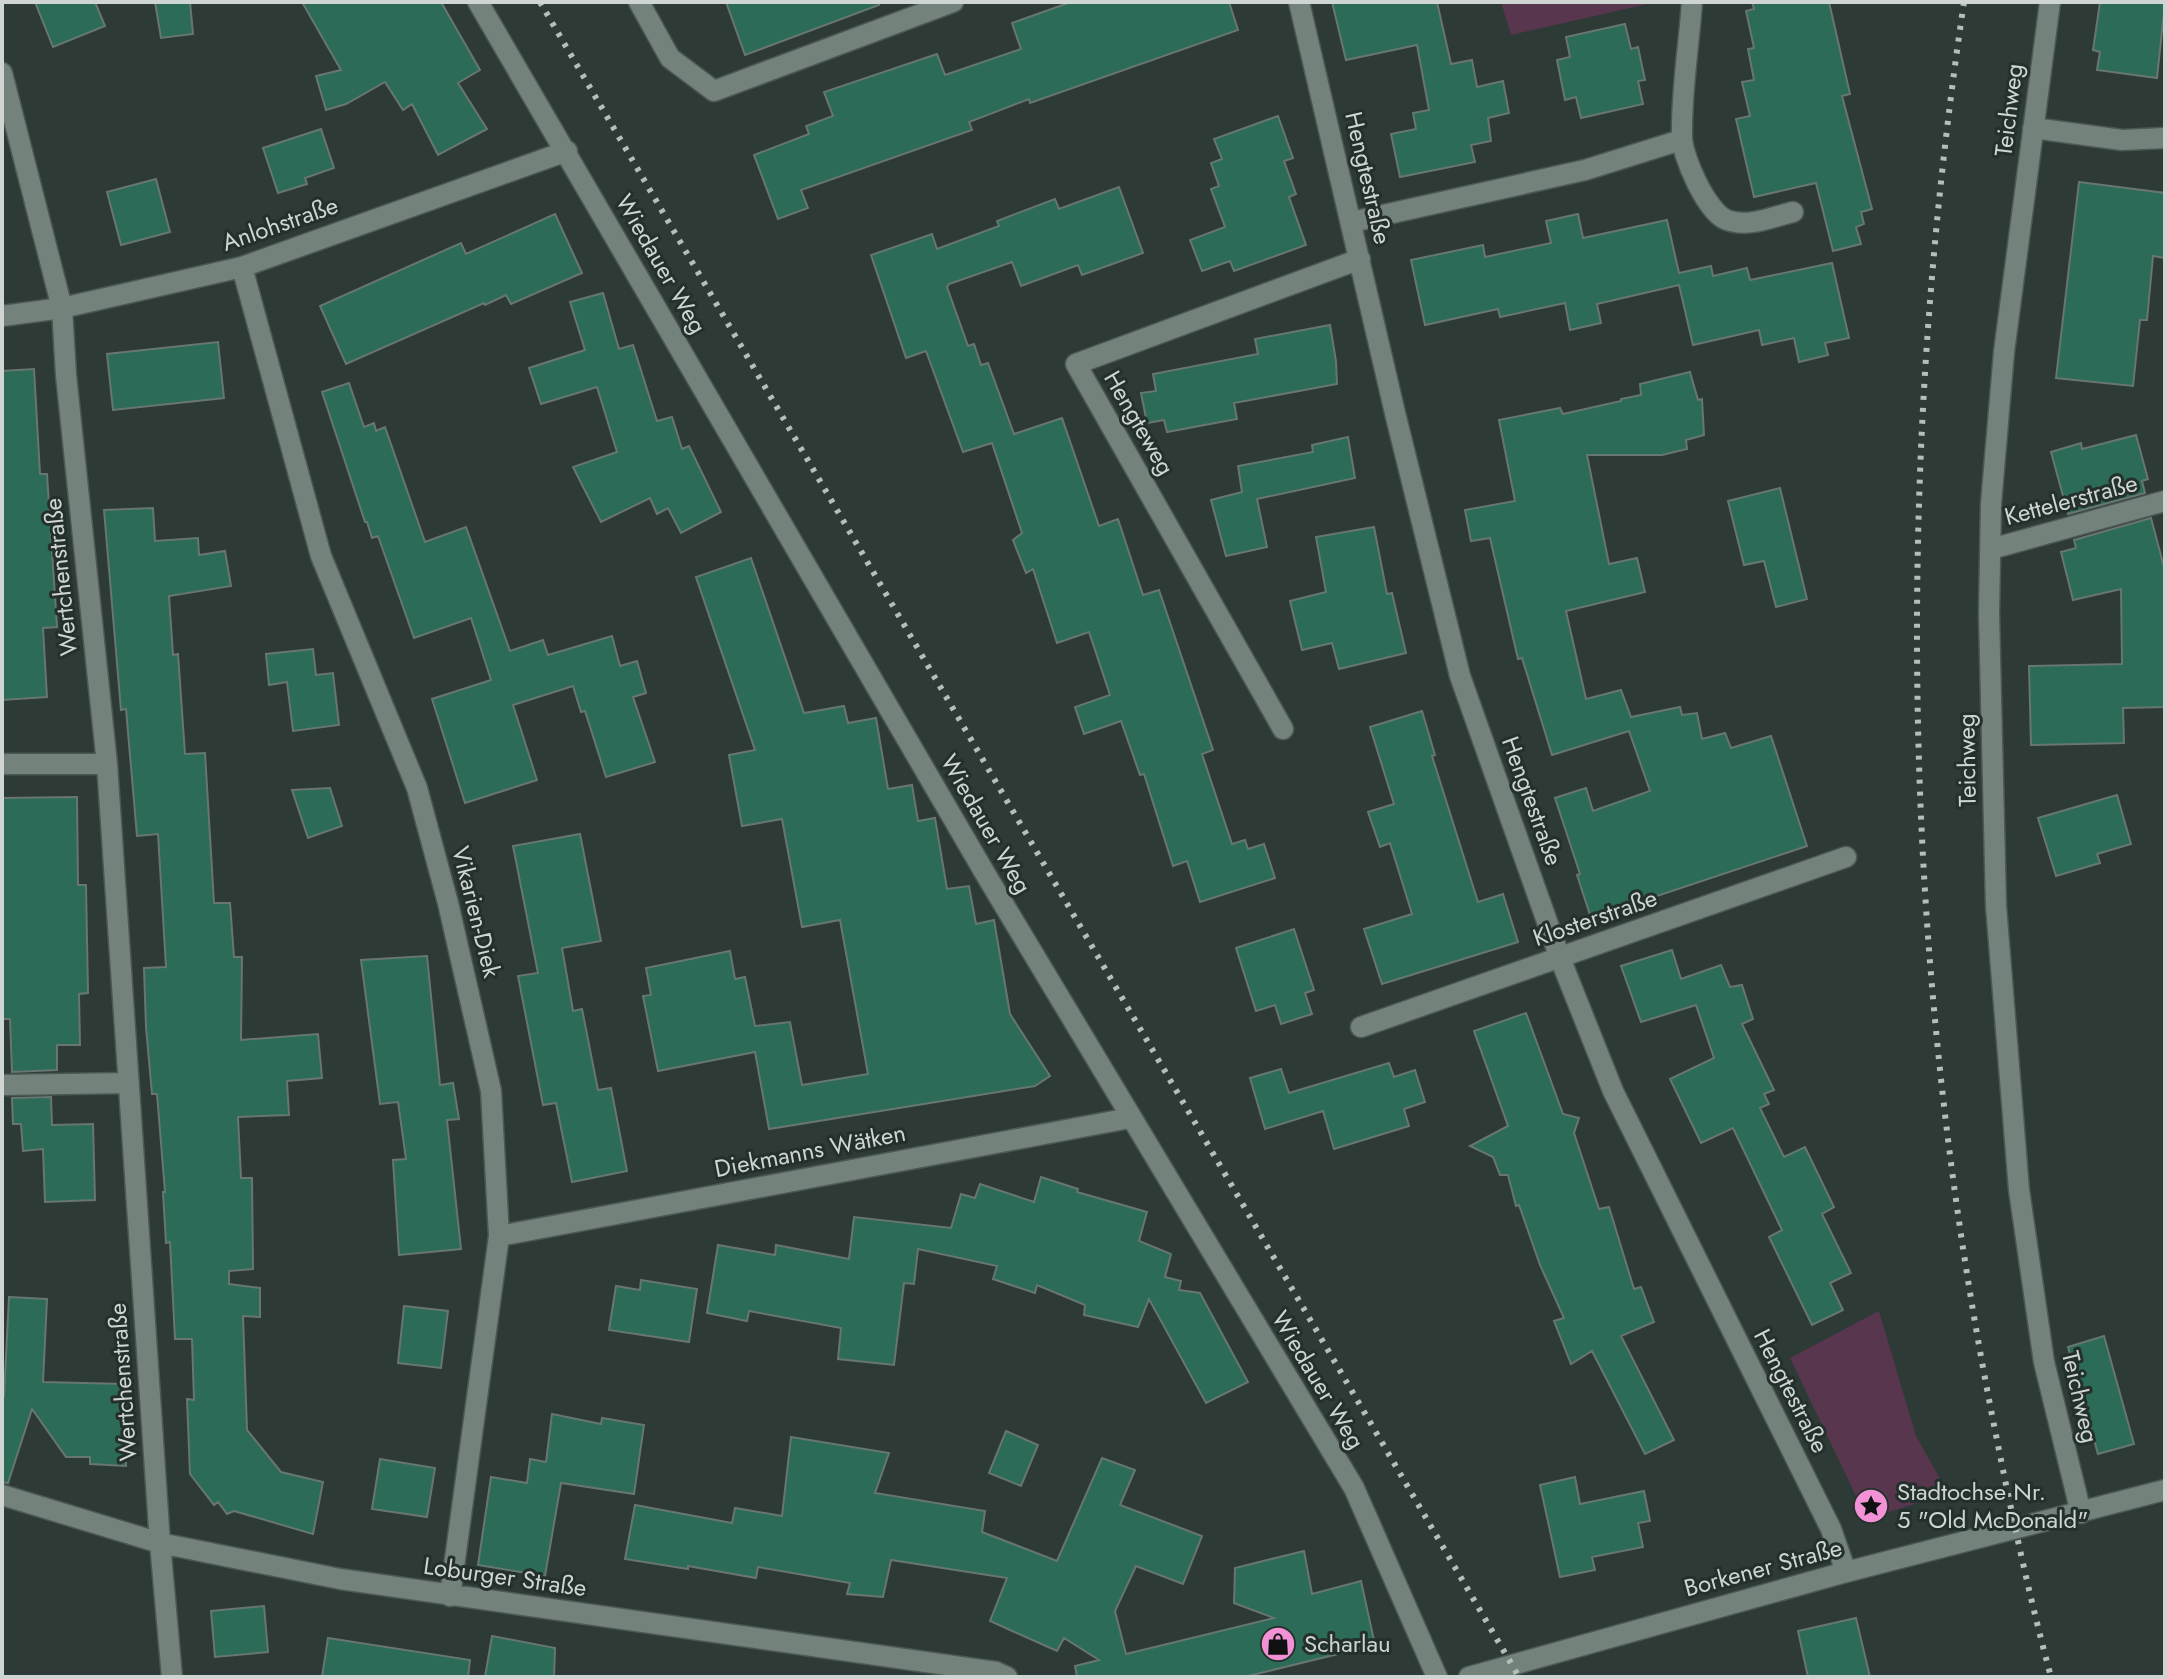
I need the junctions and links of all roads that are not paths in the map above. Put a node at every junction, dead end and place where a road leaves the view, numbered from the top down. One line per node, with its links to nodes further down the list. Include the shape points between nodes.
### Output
1 (478, 2): 11 (street, Wiedauer Weg)
2 (639, 2): 3 (street, via 670,58 714,91)
3 (953, 2)
4 (1299, 2): 13 (street, Hengtestraße)
5 (1692, 2): 10 (street)
6 (2050, 2): 8 (street, Teichweg)
7 (2, 73): 16 (street, Wertchenstraße)
8 (2033, 128): 9 (street, via 2122,140); 19 (street, Teichweg, via 2004,352)
9 (2165, 138)
10 (1681, 140): 12 (street, via 1699,187 1724,220 1745,224); 13 (street, via 1585,170)
11 (567, 151): 15 (street, Anlohstraße); 28 (street, Wiedauer Weg)
12 (1793, 212)
13 (1352, 222): 14 (street, Hengtestraße)
14 (1360, 259): 20 (street, Hengteweg, via 1076,364); 24 (street, Hengtestraße, via 1460,676)
15 (242, 267): 16 (street, Anlohstraße); 29 (street, Vikarien-Diek, via 321,556 417,788 441,873 491,1091)
16 (62, 308): 17 (street, Anlohstraße); 22 (street, Wertchenstraße)
17 (2, 316)
18 (2165, 501): 19 (street, Kettelerstraße)
19 (1991, 549): 32 (street, Teichweg, via 1996,906 2019,1190 2044,1362)
20 (1283, 729)
21 (2, 764): 22 (street)
22 (107, 764): 26 (street, Wertchenstraße)
23 (1846, 857): 24 (street, Klosterstraße)
24 (1560, 958): 25 (street, Klosterstraße); 34 (street, Hengtestraße, via 1613,1091 1831,1529)
25 (1361, 1027)
26 (128, 1083): 27 (street); 33 (street, Wertchenstraße)
27 (2, 1085)
28 (1130, 1118): 29 (street, Diekmanns Wätken); 38 (street, Wiedauer Weg, via 1354,1488)
29 (499, 1236): 35 (street, Vikarien-Diek)
30 (2165, 1490): 32 (street, Borkener Straße)
31 (2, 1495): 33 (street, Loburger Straße)
32 (2081, 1513): 34 (street, Borkener Straße)
33 (160, 1543): 35 (street, Loburger Straße); 36 (street, Wertchenstraße)
34 (1846, 1572): 39 (street, Borkener Straße)
35 (450, 1596): 37 (street, Loburger Straße)
36 (172, 1677)
37 (1007, 1677)
38 (1437, 1677)
39 (1469, 1677)

